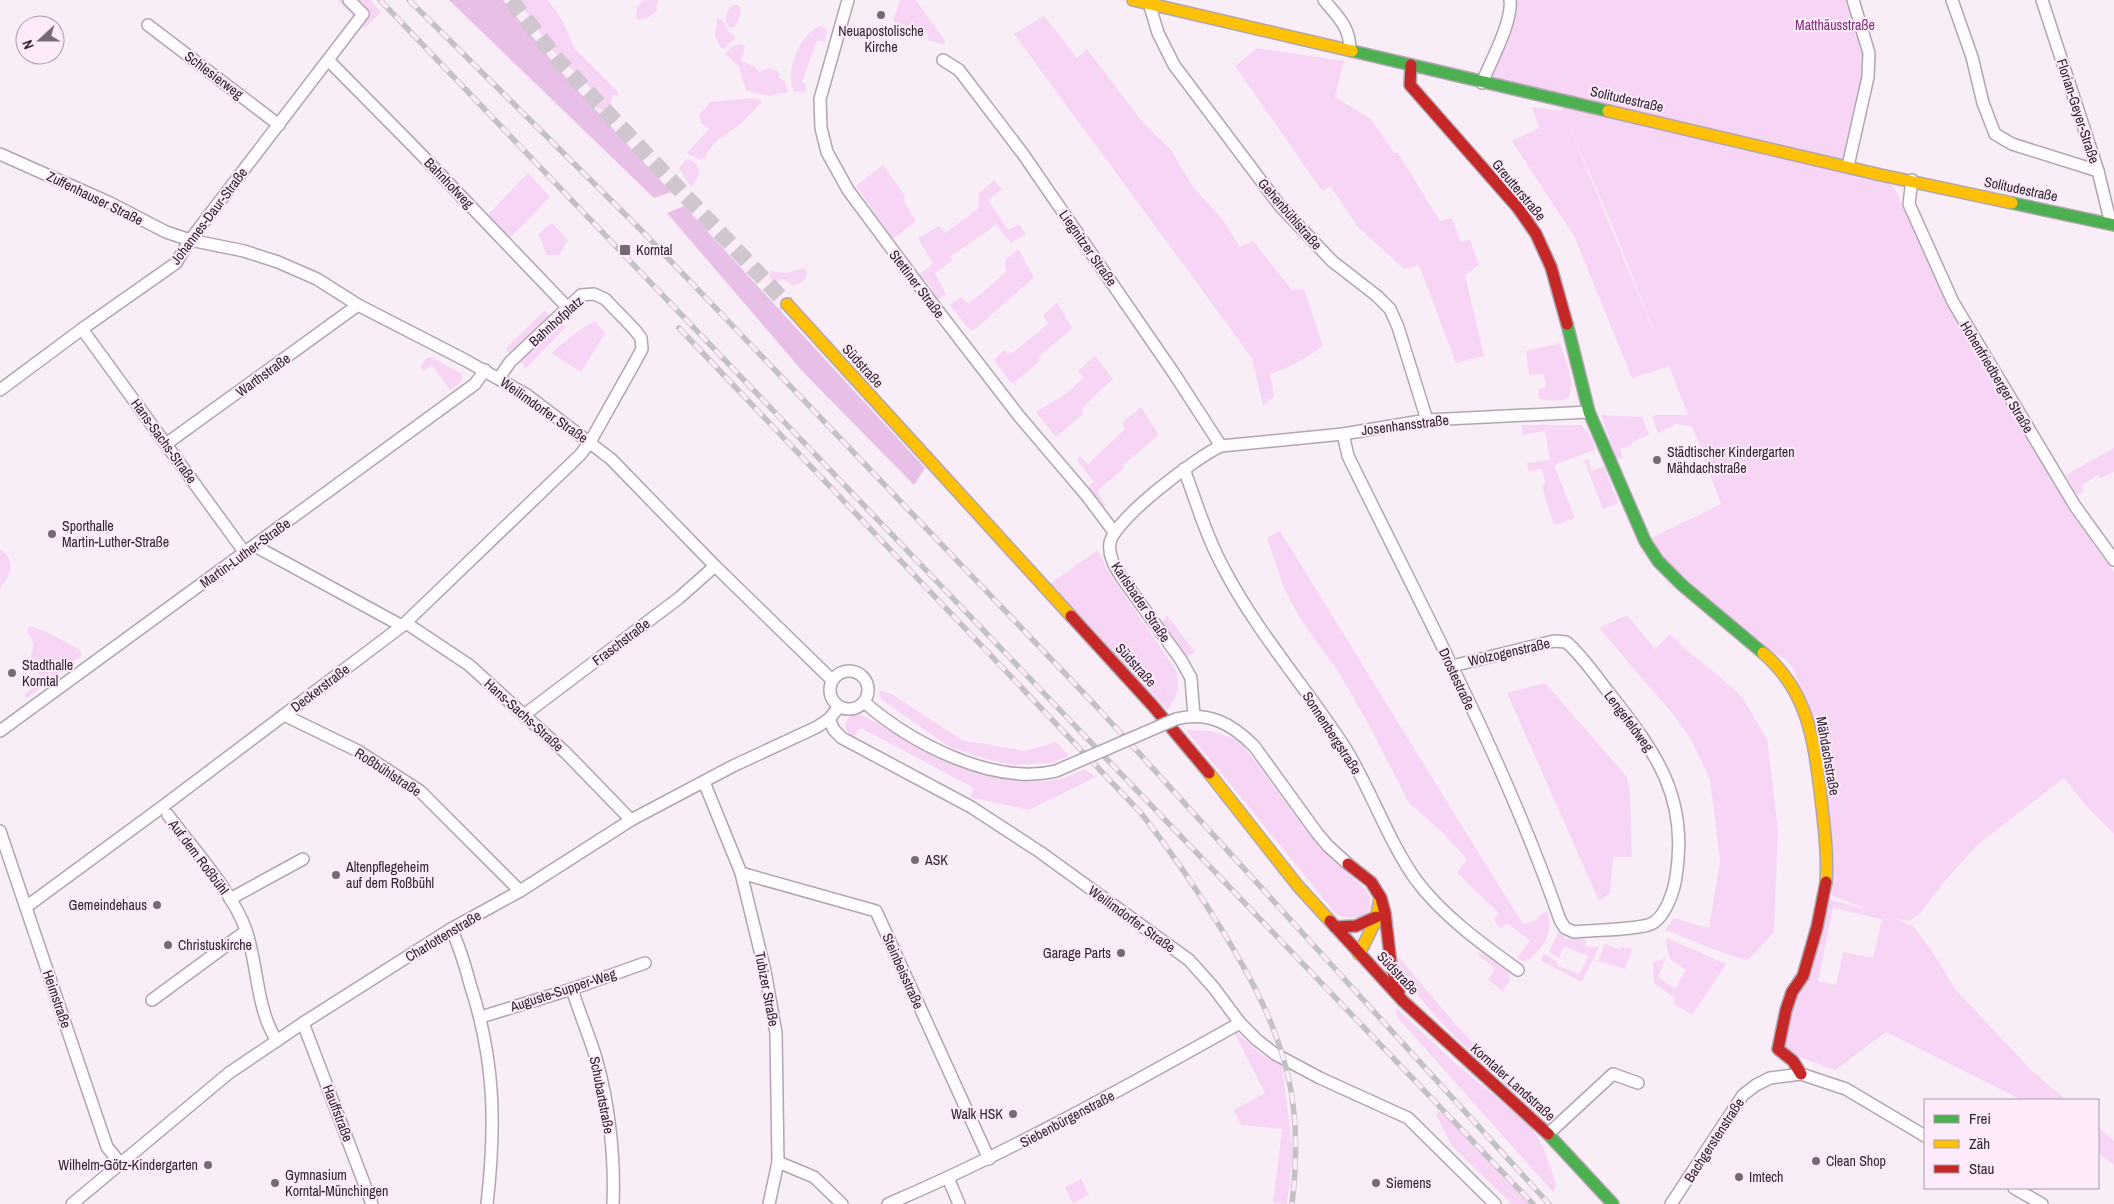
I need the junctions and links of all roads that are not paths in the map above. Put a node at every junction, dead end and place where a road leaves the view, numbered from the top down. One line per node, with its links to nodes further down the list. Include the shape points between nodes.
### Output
1 (349, 0): 12 (street, Johannes-Daur-Straße, via 363,14)
2 (848, 0): 37 (street, Stettiner Straße, via 820,99 821,128 827,152 848,190 934,307)
3 (1133, 0): 9 (main road, Solitudestraße)
4 (1324, 0): 11 (street, via 1344,25 1350,38)
5 (1510, 0): 15 (street, via 1501,39)
6 (1853, 0): 18 (street, via 1869,52 1868,77)
7 (1952, 0): 19 (street, via 1995,134 2012,144)
8 (2042, 0): 19 (street, Florian-Geyer-Straße)
9 (1149, 3): 11 (main road, Solitudestraße); 31 (street, Gehenbühlstraße, via 1164,48 1174,65 1280,206 1332,261 1390,309)
10 (148, 25): 16 (street, Schlesierweg)
11 (1350, 50): 14 (main road, Solitudestraße)
12 (328, 60): 16 (street, Johannes-Daur-Straße); 25 (street, Bahnhofweg)
13 (943, 60): 35 (street, Liegnitzer Straße, via 958,70 1023,154)
14 (1411, 65): 15 (main road, Solitudestraße); 30 (main road, Greutterstraße, via 1410,85 1518,208 1536,234 1562,302)
15 (1482, 83): 18 (main road, Solitudestraße)
16 (280, 125): 22 (street, Johannes-Daur-Straße)
17 (0, 154): 22 (street, Zuffenhauser Straße, via 166,232)
18 (1848, 166): 20 (main road, Solitudestraße)
19 (2098, 171): 21 (street, Florian-Geyer-Straße)
20 (1912, 180): 21 (main road, Solitudestraße); 40 (street, Hohenfriedberger Straße, via 1909,204 1953,302 2075,506)
21 (2113, 224)
22 (190, 240): 24 (street, Weilimdorfer Straße, via 278,262 317,279); 26 (street, Johannes-Daur-Straße, via 176,263)
23 (787, 304): 65 (main road, Südstraße, via 1153,706)
24 (358, 305): 27 (street, Weilimdorfer Straße); 34 (street, Warthstraße)
25 (568, 308): 28 (street, Bahnhofplatz, via 510,362); 33 (street, Bahnhofplatz, via 581,295 594,294 605,299 641,338 642,349)
26 (82, 329): 29 (street, Johannes-Daur-Straße); 34 (street, Hans-Sachs-Straße)
27 (485, 370): 28 (street, Weilimdorfer Straße); 38 (street, Martin-Luther-Straße, via 475,384)
28 (499, 378): 33 (street, Weilimdorfer Straße)
29 (0, 390)
30 (1589, 412): 31 (street, Josenhansstraße); 81 (main road, Mähdachstraße, via 1627,504 1658,561 1777,664 1786,675 1810,726 1825,826 1824,898 1803,976 1783,1014 1778,1049 1793,1061)
31 (1427, 420): 32 (street, Josenhansstraße)
32 (1343, 434): 35 (street, Josenhansstraße); 44 (street, Drostestraße, via 1348,456)
33 (590, 442): 41 (street, Weilimdorfer Straße, via 611,459); 42 (street, Deckerstraße)
34 (166, 444): 39 (street, Hans-Sachs-Straße)
35 (1221, 446): 36 (street)
36 (1184, 468): 37 (street); 72 (street, Sonnenbergstraße, via 1222,567 1262,631 1344,746 1416,880 1473,937)
37 (1114, 532): 50 (street, Karlsbader Straße, via 1110,553 1114,566 1182,660 1191,678)
38 (255, 546): 39 (street, Martin-Luther-Straße); 42 (street, Hans-Sachs-Straße)
39 (245, 553): 52 (street, Martin-Luther-Straße)
40 (2114, 560)
41 (715, 566): 45 (street, Weilimdorfer Straße); 49 (street, Fraschstraße, via 679,598)
42 (404, 625): 48 (street, Deckerstraße); 49 (street, Hans-Sachs-Straße, via 469,665)
43 (1566, 642): 44 (street, Wolzogenstraße, via 1554,641); 66 (street, Lengefeldweg, via 1644,737 1658,761 1668,784 1679,832 1679,859 1673,893 1653,923 1642,927 1574,932)
44 (1452, 666): 66 (street, Drostestraße, via 1534,848)
45 (832, 680): 46 (street, via 843,671 856,671 865,679 868,691); 47 (street, via 830,696)
46 (864, 702): 47 (street, via 854,708); 50 (street, bridge, via 903,730 948,754 972,764 1017,774 1056,771 1176,719)
47 (839, 707): 51 (street, Charlottenstraße)
48 (284, 715): 60 (street, Roßbühlstraße, via 358,751 420,790); 63 (street, Deckerstraße)
49 (524, 715): 55 (street, Hans-Sachs-Straße)
50 (1194, 716): 58 (street, via 1222,721 1240,732 1254,746 1328,846)
51 (829, 719): 53 (street, Charlottenstraße); 78 (street, Weilimdorfer Straße, via 842,738 971,807 1040,852 1189,960)
52 (0, 731)
53 (704, 782): 55 (street, Charlottenstraße); 59 (street, Tubizer Straße)
54 (168, 815): 62 (street, Auf dem Roßbühl)
55 (631, 820): 60 (street, Charlottenstraße)
56 (0, 831): 63 (street, Heimstraße)
57 (303, 859): 62 (street, Auf dem Roßbühl)
58 (1348, 864): 61 (main road, via 1372,882)
59 (740, 873): 85 (street, Steinbeisstraße, via 876,911); 86 (street, Tubizer Straße, via 765,971 776,1034)
60 (520, 891): 67 (street, Charlottenstraße)
61 (1380, 898): 64 (main road); 69 (main road)
62 (230, 899): 68 (street, Auf dem Roßbühl)
63 (26, 907): 87 (street, Heimstraße, via 107,1147)
64 (1376, 917): 65 (main road, via 1360,926); 70 (main road)
65 (1335, 927): 70 (main road, Südstraße)
66 (1565, 928)
67 (451, 930): 76 (street); 77 (street, Charlottenstraße)
68 (246, 931): 74 (street); 79 (street, Auf dem Roßbühl, via 268,1026)
69 (1388, 934): 70 (main road, via 1382,946); 75 (main road, via 1393,976)
70 (1359, 954): 75 (main road, Südstraße)
71 (645, 963): 73 (street, Auguste-Supper-Weg)
72 (1518, 970)
73 (572, 988): 76 (street, Auguste-Supper-Weg); 93 (street, Schubartstraße, via 596,1059 607,1114 615,1170)
74 (152, 1000)
75 (1403, 1001): 80 (main road, Südstraße)
76 (481, 1017): 92 (street, via 489,1058 493,1107 492,1159)
77 (303, 1023): 79 (street, Charlottenstraße); 91 (street, Hauffstraße)
78 (1240, 1023): 85 (street, Siebenbürgenstraße); 98 (street, Weilimdorfer Straße, via 1275,1054 1408,1118)
79 (277, 1040): 87 (street, Charlottenstraße, via 229,1073)
80 (1457, 1052): 83 (main road, Korntaler Landstraße)
81 (1801, 1074): 84 (street, Bachgerstenstraße, via 1846,1089); 100 (street, Bachgerstenstraße, via 1770,1078 1744,1094)
82 (1638, 1084): 83 (street, Korntaler Landstraße, via 1613,1074)
83 (1548, 1134): 99 (main road, Korntaler Landstraße)
84 (1924, 1135)
85 (989, 1159): 88 (street, Siebenbürgenstraße)
86 (778, 1162): 94 (street, Tubizer Straße); 95 (street, via 814,1177)
87 (120, 1163): 90 (street, Charlottenstraße)
88 (948, 1178): 96 (street, Siebenbürgenstraße); 97 (street)
89 (2016, 1189): 101 (street)
90 (79, 1202)
91 (372, 1204)
92 (486, 1204)
93 (613, 1204)
94 (769, 1204)
95 (842, 1204)
96 (888, 1204)
97 (959, 1204)
98 (1495, 1204)
99 (1613, 1204)
100 (1671, 1204)
101 (2042, 1204)

